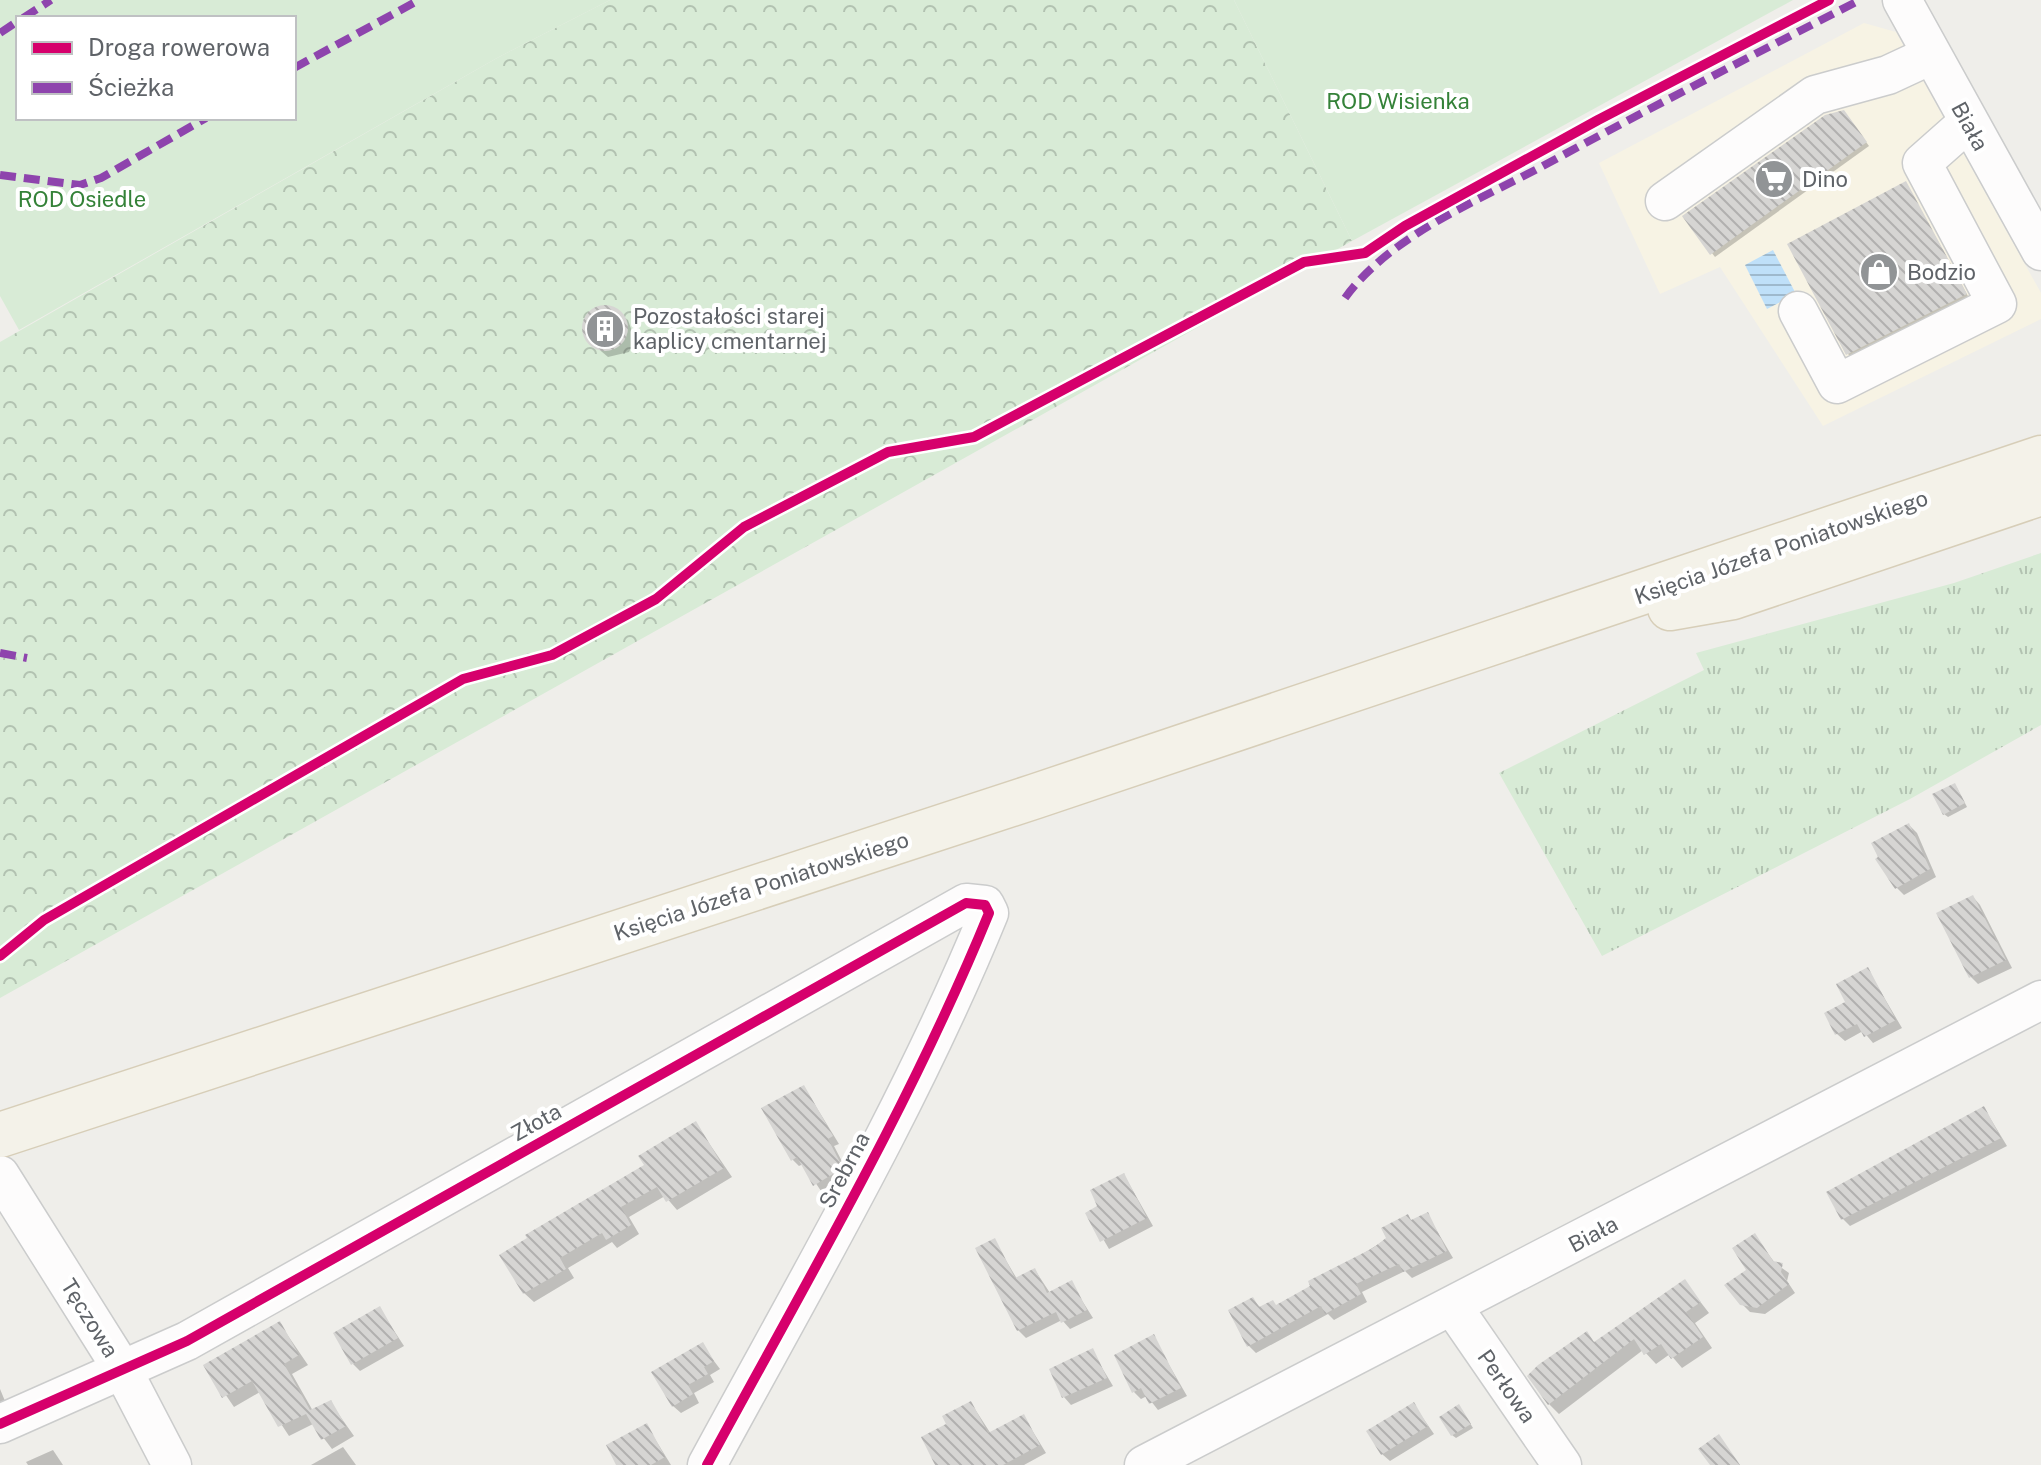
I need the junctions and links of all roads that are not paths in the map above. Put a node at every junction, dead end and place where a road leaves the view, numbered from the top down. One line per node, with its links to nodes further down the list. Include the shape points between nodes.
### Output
1 (1902, 0): 2 (street, Biała)
2 (1931, 55): 3 (street, Biała); 4 (street, via 1888,75 1815,95)
3 (1970, 126): 5 (street, Biała); 6 (street, via 1922,163 1997,304 1837,384)
4 (1665, 201)
5 (2041, 251)
6 (1798, 311)
7 (2041, 458): 9 (main road, Księcia Józefa Poniatowskiego)
8 (2041, 493): 9 (main road, Księcia Józefa Poniatowskiego, via 1733,597)
9 (1522, 635): 12 (main road, Księcia Józefa Poniatowskiego)
10 (966, 903): 15 (street, Złota, via 187,1341); 18 (street, Srebrna, via 985,905 989,913 967,966 886,1135)
11 (2041, 1000): 14 (street, Biała)
12 (0, 1135)
13 (0, 1175): 15 (street, Tęczowa)
14 (1453, 1307): 19 (street, Biała); 20 (street, Perłowa)
15 (122, 1369): 16 (street, Złota); 17 (street, Tęczowa)
16 (0, 1424)
17 (172, 1465)
18 (707, 1465)
19 (1144, 1465)
20 (1562, 1465)

